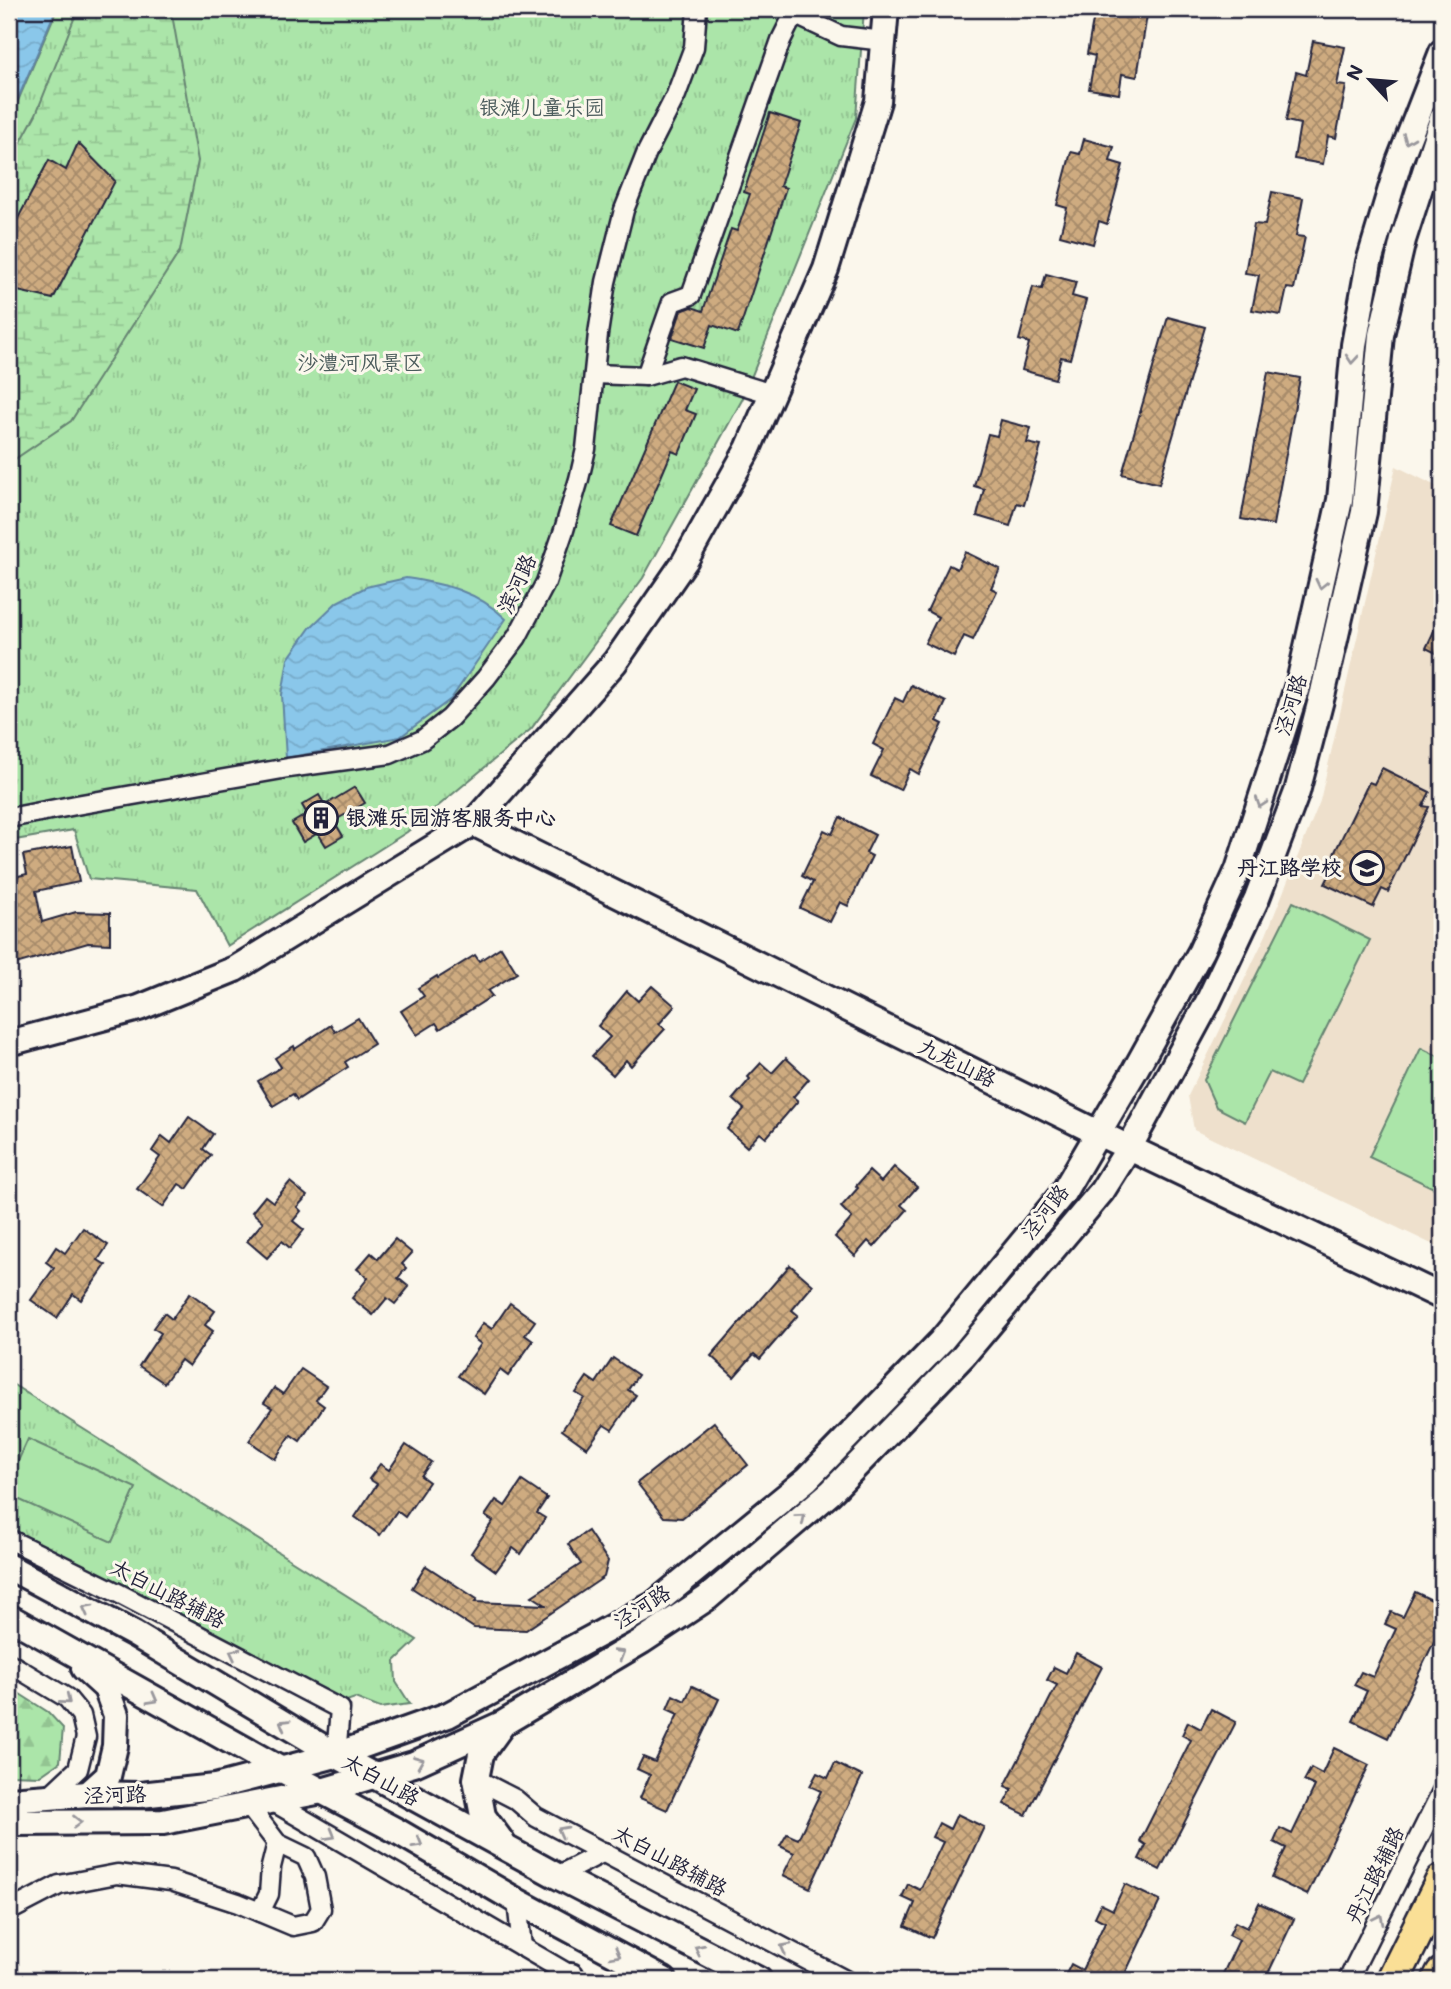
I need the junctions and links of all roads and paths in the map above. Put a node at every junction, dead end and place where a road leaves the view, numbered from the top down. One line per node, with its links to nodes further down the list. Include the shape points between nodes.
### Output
1 (696, 9): 7 (street, 滨河路, via 694,47 624,210 606,282)
2 (886, 9): 4 (street)
3 (791, 11): 4 (street, via 841,36); 8 (street, via 691,295 672,302)
4 (884, 41): 9 (street, via 878,101 826,269)
5 (1442, 52): 13 (street, 泾河路, one-way to 13, via 1399,162 1369,262 1354,345 1340,500 1300,678 1270,774 1238,870 1201,951)
6 (1442, 119): 14 (street, 泾河路, via 1403,240 1381,335 1364,512 1297,792 1257,898 1213,992)
7 (594, 374): 8 (street); 10 (street, 滨河路, via 586,449 546,582 517,637 486,678 450,718 422,740 390,754)
8 (646, 376): 9 (street, via 681,366)
9 (772, 394): 11 (street, via 748,449 685,561 615,662)
10 (9, 818)
11 (473, 822): 12 (street, via 234,969 139,1008); 13 (street, 九龙山路)
12 (9, 1043)
13 (1098, 1133): 14 (street, 九龙山路); 22 (street, 泾河路, via 1063,1193 941,1341 807,1479 653,1605 448,1715)
14 (1129, 1148): 15 (street, 九龙山路); 21 (street, 泾河路, one-way to 14, via 707,1598 830,1493 963,1356 1102,1191)
15 (1442, 1297)
16 (9, 1539): 22 (street, 太白山路辅路, one-way to 16, via 340,1709)
17 (9, 1567): 22 (street, 太白山路, one-way to 17, via 134,1634)
18 (9, 1617): 19 (street, 太白山路)
19 (60, 1647): 23 (street, 太白山路, one-way to 23); 28 (street, via 106,1688 116,1716 108,1776)
20 (9, 1663): 29 (street, one-way to 29, via 67,1698 81,1715 86,1737 78,1769)
21 (502, 1724): 24 (street, 泾河路, one-way to 21, via 414,1764); 25 (street, via 481,1754)
22 (336, 1755): 23 (street, 泾河路); 24 (street, 太白山路)
23 (280, 1769): 26 (street, 太白山路); 28 (street, 泾河路, via 215,1787 140,1795)
24 (374, 1776): 26 (street, 泾河路); 34 (street, 太白山路)
25 (476, 1779): 34 (street, via 483,1816); 35 (street, 太白山路辅路, one-way to 25)
26 (321, 1791): 31 (street, 泾河路); 38 (street, 太白山路, one-way to 38)
27 (1442, 1791): 47 (street, 丹江路辅路, one-way to 27)
28 (88, 1794): 29 (street, 泾河路)
29 (47, 1798): 30 (street, 泾河路)
30 (9, 1800)
31 (260, 1803): 32 (street, 泾河路, one-way to 31, via 163,1822); 33 (street); 41 (street, one-way to 41)
32 (9, 1823)
33 (277, 1843): 40 (street, via 269,1894); 40 (street, via 306,1857 321,1909 313,1922 293,1926)
34 (506, 1849): 36 (street, 太白山路)
35 (604, 1853): 36 (street); 46 (street, 太白山路辅路, one-way to 35)
36 (557, 1876): 45 (street, 太白山路, one-way to 36)
37 (1442, 1881): 48 (highway)
38 (517, 1901): 41 (street); 44 (street, 太白山路, one-way to 44)
39 (9, 1911): 40 (street, via 58,1885 117,1874 171,1881)
40 (260, 1912)
41 (522, 1947): 43 (street)
42 (1442, 1973): 49 (highway)
43 (573, 1979)
44 (664, 1980)
45 (760, 1980)
46 (845, 1980)
47 (1348, 1980)
48 (1393, 1980)
49 (1439, 1980)

